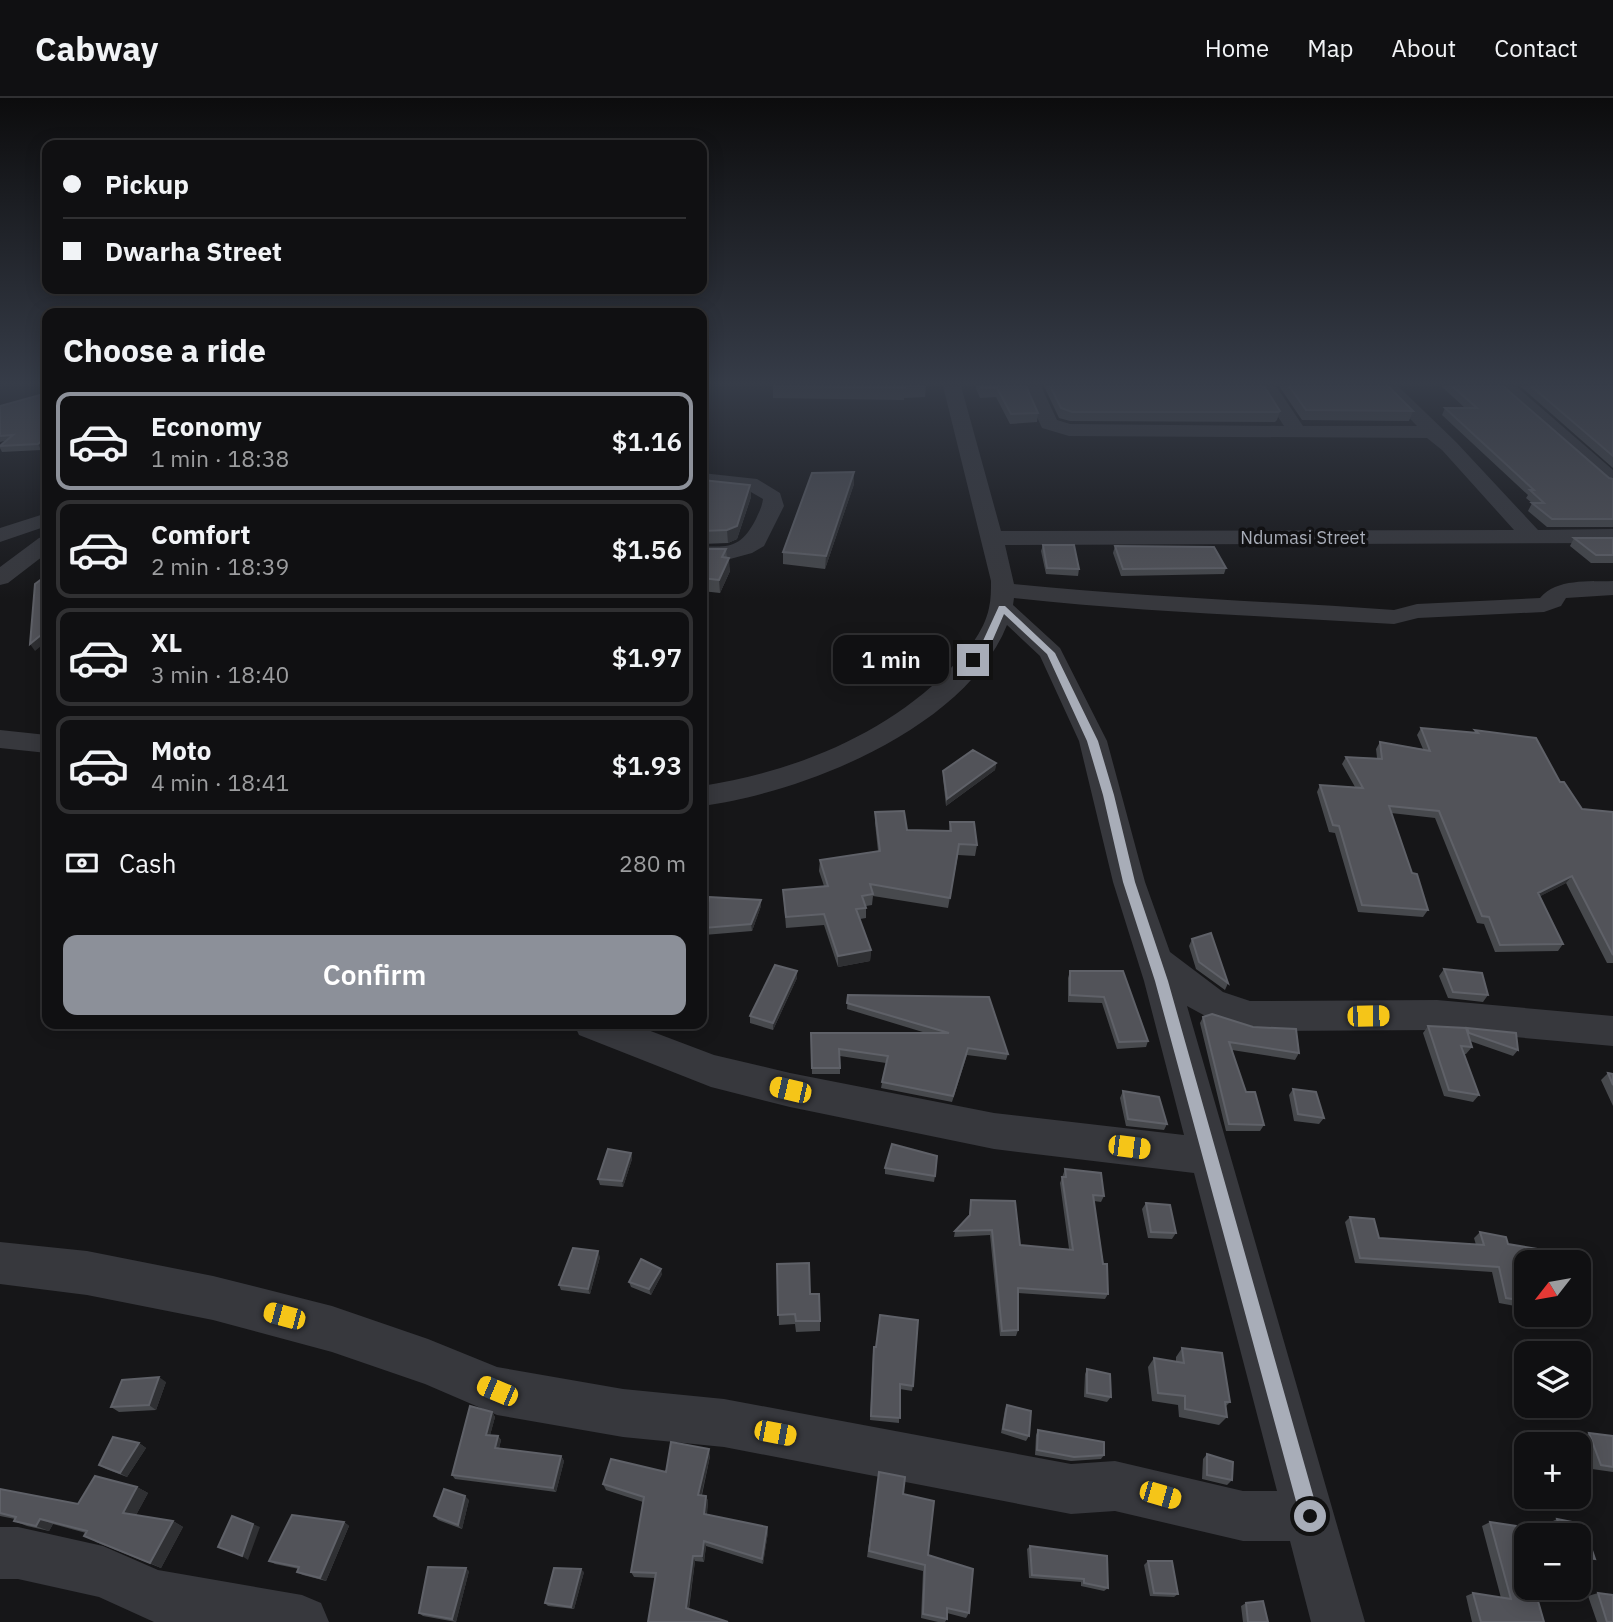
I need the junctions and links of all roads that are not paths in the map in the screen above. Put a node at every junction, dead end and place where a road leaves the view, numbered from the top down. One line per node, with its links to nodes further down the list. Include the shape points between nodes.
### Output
1 (971, 457): 10 (street)
2 (1459, 457): 8 (street)
3 (1587, 457): 5 (street)
4 (707, 479): 12 (street, via 766,489 773,506 752,545 734,552)
5 (1613, 480)
6 (42, 521): 7 (street)
7 (0, 535)
8 (1531, 535): 9 (street, Ndumasi Street); 10 (street, Ndumasi Street)
9 (1613, 536)
10 (993, 538): 15 (street)
11 (42, 547): 13 (street)
12 (707, 553)
13 (0, 578)
14 (1613, 587): 15 (street, via 1555,594 1553,601 1544,605 1417,611 1394,617 1175,602)
15 (1003, 599): 18 (street, via 986,644 960,675 896,726 841,756 790,776); 19 (street, via 1051,653 1093,741 1129,882)
16 (42, 738): 17 (street)
17 (0, 739)
18 (707, 795)
19 (1155, 960): 21 (street, via 1204,1001 1229,1013 1437,1015); 22 (street)
20 (605, 1029): 22 (street, via 711,1071 790,1090 994,1131)
21 (1613, 1031)
22 (1210, 1156): 24 (street)
23 (0, 1263): 24 (street, via 87,1273 226,1301 332,1329 497,1391 624,1413 724,1423 1071,1489 1115,1486 1243,1516)
24 (1310, 1516): 27 (street)
25 (0, 1553): 26 (street, via 103,1572 155,1596)
26 (302, 1622)
27 (1338, 1622)

